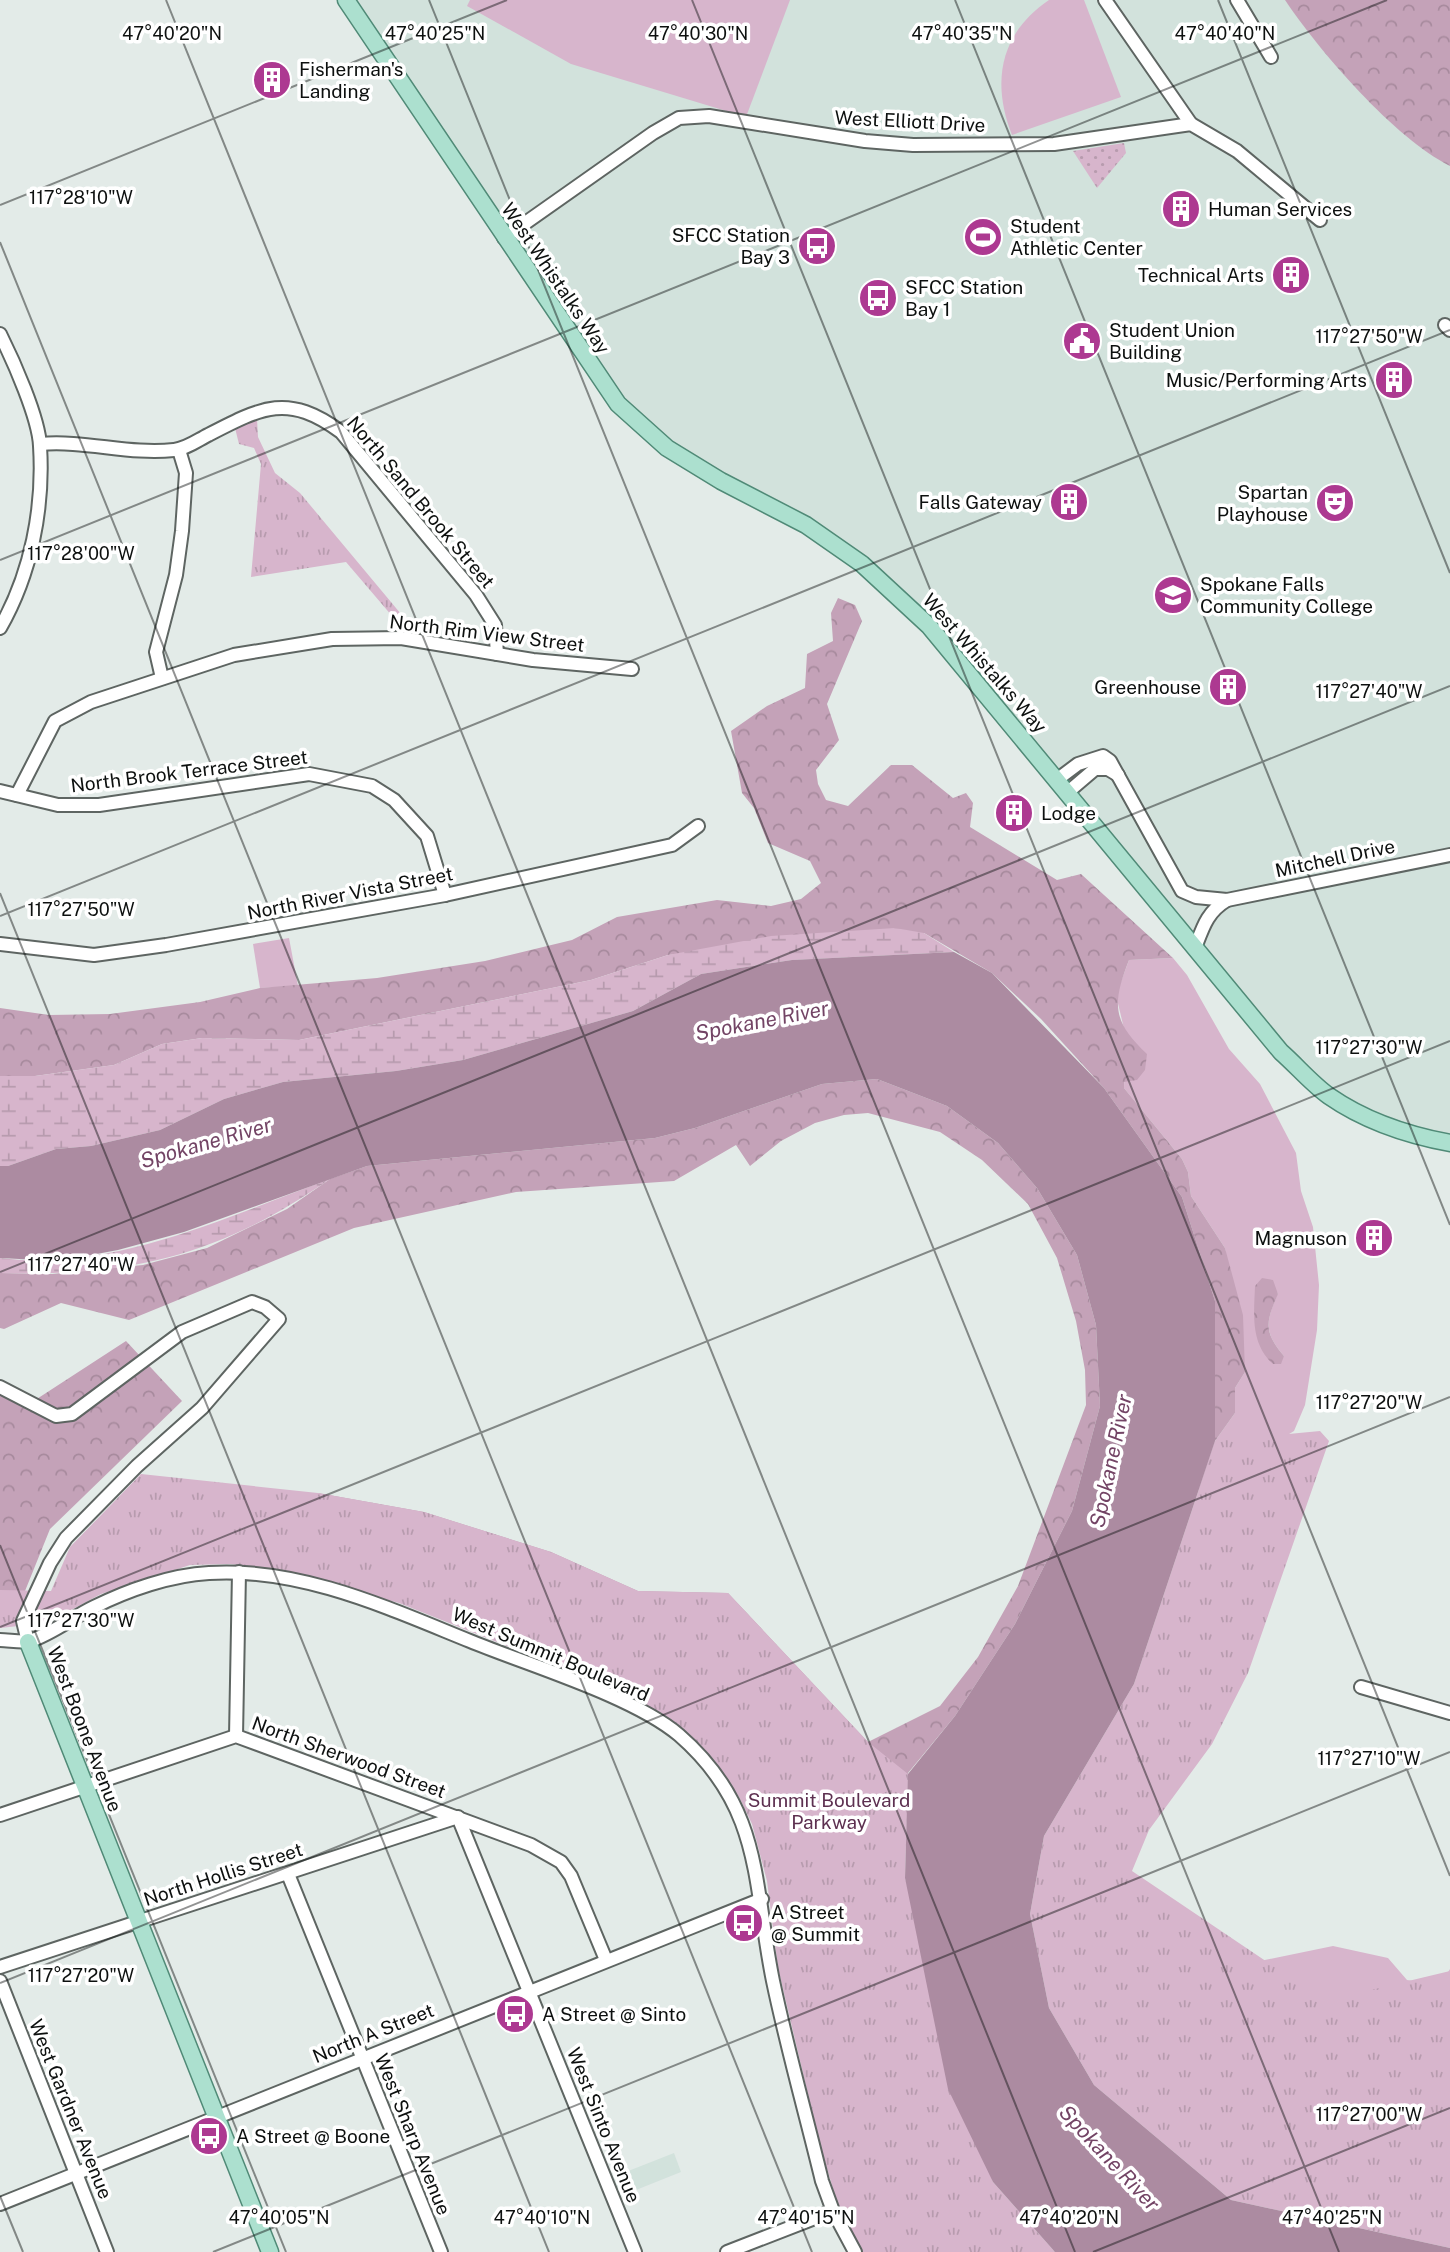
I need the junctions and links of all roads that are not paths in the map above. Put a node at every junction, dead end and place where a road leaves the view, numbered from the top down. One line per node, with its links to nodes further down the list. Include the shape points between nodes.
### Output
1 (346, 0): 7 (main road, West Whistalks Way)
2 (1105, 0): 5 (street)
3 (1237, 0): 4 (street)
4 (1272, 57)
5 (1191, 124): 6 (street, via 1237,151); 7 (street, West Elliott Drive, via 1054,144 913,145 709,116 679,118)
6 (1320, 220)
7 (504, 238): 15 (main road, West Whistalks Way, via 618,404 667,448 806,524 862,564 929,626)
8 (0, 334): 9 (street, via 15,365)
9 (40, 444): 10 (street, North Sand Brook Street, via 69,441 147,452); 11 (street, via 34,541 16,601)
10 (179, 450): 12 (street, North Sand Brook Street, via 267,410 296,408 318,414 341,432 476,595 495,625); 14 (street, via 186,473 183,518 176,575 156,652)
11 (0, 628)
12 (497, 654): 13 (street, North Rim View Street); 14 (street, North Rim View Street, via 401,638 332,639 234,655)
13 (632, 668)
14 (162, 678): 17 (street, North Rim View Street, via 91,702 55,722)
15 (1063, 785): 21 (street, Mitchell Drive, via 1078,764 1102,757 1110,761 1182,891); 23 (main road, West Whistalks Way)
16 (0, 792): 17 (street, North Brook Terrace Street)
17 (17, 795): 20 (street, North Brook Terrace Street, via 58,805 99,805 309,774 372,786 394,800 427,836)
18 (698, 826): 20 (street, North River Vista Street, via 672,845)
19 (1450, 855): 21 (street, Mitchell Drive)
20 (445, 895): 22 (street, North River Vista Street, via 94,955)
21 (1227, 900): 23 (street, via 1205,919)
22 (0, 944)
23 (1195, 948): 24 (main road, West Whistalks Way, via 1281,1052 1328,1095 1403,1132)
24 (1450, 1143)
25 (0, 1387): 28 (street, West Boone Avenue, via 56,1416 72,1414 182,1332 252,1302 279,1319 202,1408 66,1538 23,1621)
26 (239, 1572): 28 (street, West Summit Boulevard, via 172,1578 98,1605); 31 (street); 36 (street, West Summit Boulevard, via 296,1580 389,1608 653,1718 677,1734 718,1776 748,1834)
27 (0, 1640): 28 (street)
28 (28, 1642): 32 (main road, West Boone Avenue)
29 (1361, 1687): 30 (street)
30 (1450, 1713)
31 (236, 1736): 32 (street, North Sherwood Street); 34 (street, North Sherwood Street)
32 (84, 1787): 33 (street, North Sherwood Street); 37 (main road, West Boone Avenue)
33 (0, 1815)
34 (458, 1817): 35 (street, North Hollis Street); 38 (street, North Sherwood Street, via 531,1845 561,1862 579,1892); 41 (street, West Sinto Avenue)
35 (288, 1874): 37 (street, North Hollis Street); 42 (street, West Sharp Avenue)
36 (762, 1899): 38 (street, North A Street); 46 (street, West Summit Boulevard, via 773,1984)
37 (138, 1922): 39 (street, North Hollis Street); 43 (main road, West Boone Avenue)
38 (606, 1960): 41 (street, North A Street)
39 (0, 1967)
40 (0, 1981): 44 (street, West Gardner Avenue)
41 (528, 1991): 42 (street, North A Street); 50 (street, West Sinto Avenue)
42 (361, 2059): 43 (street, North A Street); 49 (street, West Sharp Avenue)
43 (215, 2118): 44 (street, North A Street); 48 (main road, West Boone Avenue)
44 (76, 2174): 45 (street, North A Street); 47 (street, West Gardner Avenue)
45 (0, 2204)
46 (833, 2211): 51 (street); 52 (street); 53 (street)
47 (107, 2252)
48 (270, 2252)
49 (441, 2252)
50 (635, 2252)
51 (727, 2252)
52 (844, 2252)
53 (855, 2252)

